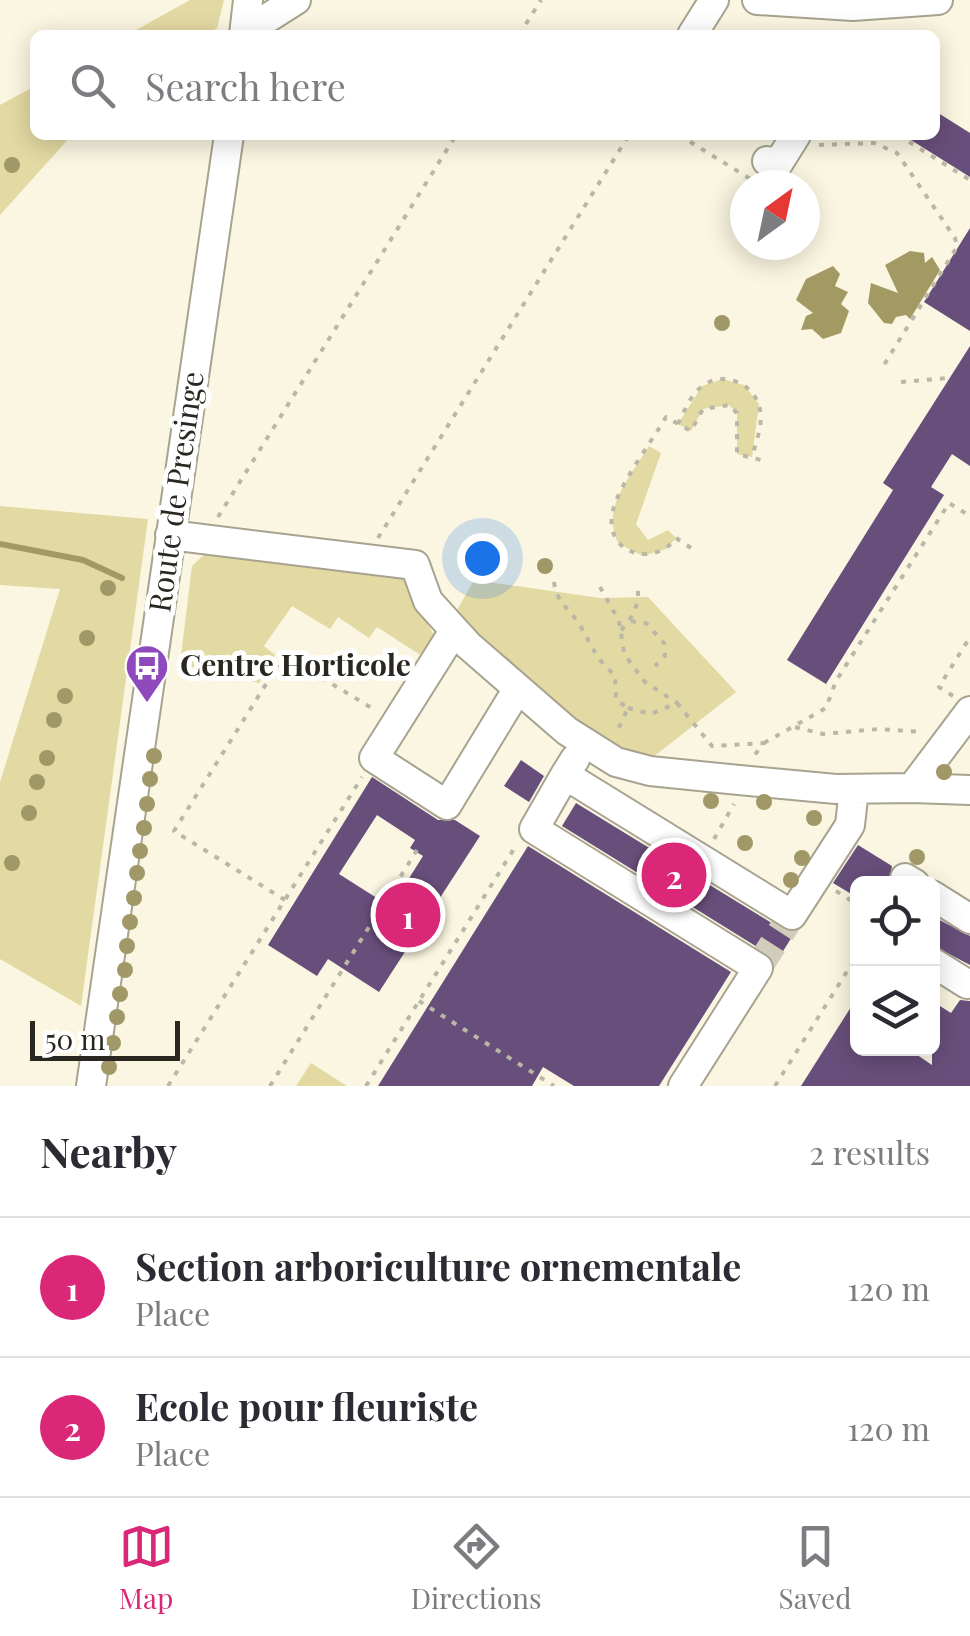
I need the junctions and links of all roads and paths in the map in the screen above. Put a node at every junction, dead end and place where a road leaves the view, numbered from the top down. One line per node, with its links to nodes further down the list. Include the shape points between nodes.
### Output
1 (248, 0): 7 (street)
2 (296, 0): 8 (street)
3 (541, 0): 9 (path)
4 (714, 0): 10 (street)
5 (757, 0): 6 (street, via 871,12)
6 (938, 0)
7 (244, 30)
8 (250, 30)
9 (523, 30)
10 (695, 30)
11 (228, 140): 32 (street, Route de Presinge)
12 (453, 140): 33 (path, via 220,512)
13 (627, 140): 35 (path)
14 (690, 140): 20 (path)
15 (793, 140): 21 (street)
16 (880, 140): 19 (path)
17 (906, 140): 22 (path)
18 (837, 142): 19 (path)
19 (878, 144): 23 (path, via 907,163 957,247)
20 (756, 170)
21 (769, 170)
22 (970, 180)
23 (882, 368)
24 (949, 378): 25 (path)
25 (901, 382)
26 (678, 424): 27 (path, via 691,430 703,409 729,405 737,414 737,454); 27 (path, via 702,386 739,382 754,394 760,412); 34 (path, via 666,417 614,505 611,526 619,544 635,554 660,552 676,538)
27 (752, 457): 28 (path)
28 (765, 460)
29 (940, 502): 30 (path)
30 (949, 503): 31 (path); 49 (path, via 836,681 829,704)
31 (970, 516)
32 (170, 536): 33 (street); 69 (street, Route de Presinge)
33 (212, 540): 35 (street)
34 (690, 548)
35 (364, 559): 41 (street, via 415,565 428,601)
36 (554, 582): 46 (path, via 598,662 615,675 616,700)
37 (638, 586): 39 (path)
38 (600, 587): 40 (path)
39 (630, 621): 40 (path); 43 (path, via 646,623 664,643 665,656)
40 (621, 630): 45 (path, via 624,652 638,674)
41 (454, 631): 44 (street); 48 (street)
42 (970, 637): 47 (path, via 938,687)
43 (656, 666)
44 (518, 690): 52 (street); 53 (street, via 447,804)
45 (677, 703): 46 (path, via 652,714); 51 (path, via 712,746)
46 (628, 708): 50 (path)
47 (962, 722): 49 (path, via 823,734); 56 (street)
48 (396, 724): 53 (street); 62 (path, via 290,658 244,719 174,832)
49 (795, 727): 51 (path)
50 (613, 738)
51 (764, 743): 54 (path)
52 (585, 744): 54 (street, via 650,771); 55 (street)
53 (374, 758): 62 (path)
54 (742, 771): 57 (street); 60 (path, via 730,814)
55 (565, 774): 57 (street, via 792,915 850,825); 59 (street)
56 (912, 788): 57 (street); 58 (street)
57 (854, 789)
58 (970, 790)
59 (534, 830): 68 (path, via 528,826); 74 (street, via 758,968)
60 (712, 842)
61 (417, 850): 71 (path)
62 (285, 900): 70 (path)
63 (940, 900): 64 (street)
64 (970, 918)
65 (850, 966): 75 (path)
66 (938, 966): 67 (street)
67 (967, 984)
68 (420, 1001): 72 (path); 73 (path)
69 (92, 1086)
70 (168, 1086)
71 (270, 1086)
72 (366, 1086)
73 (554, 1086)
74 (684, 1086)
75 (774, 1086)

